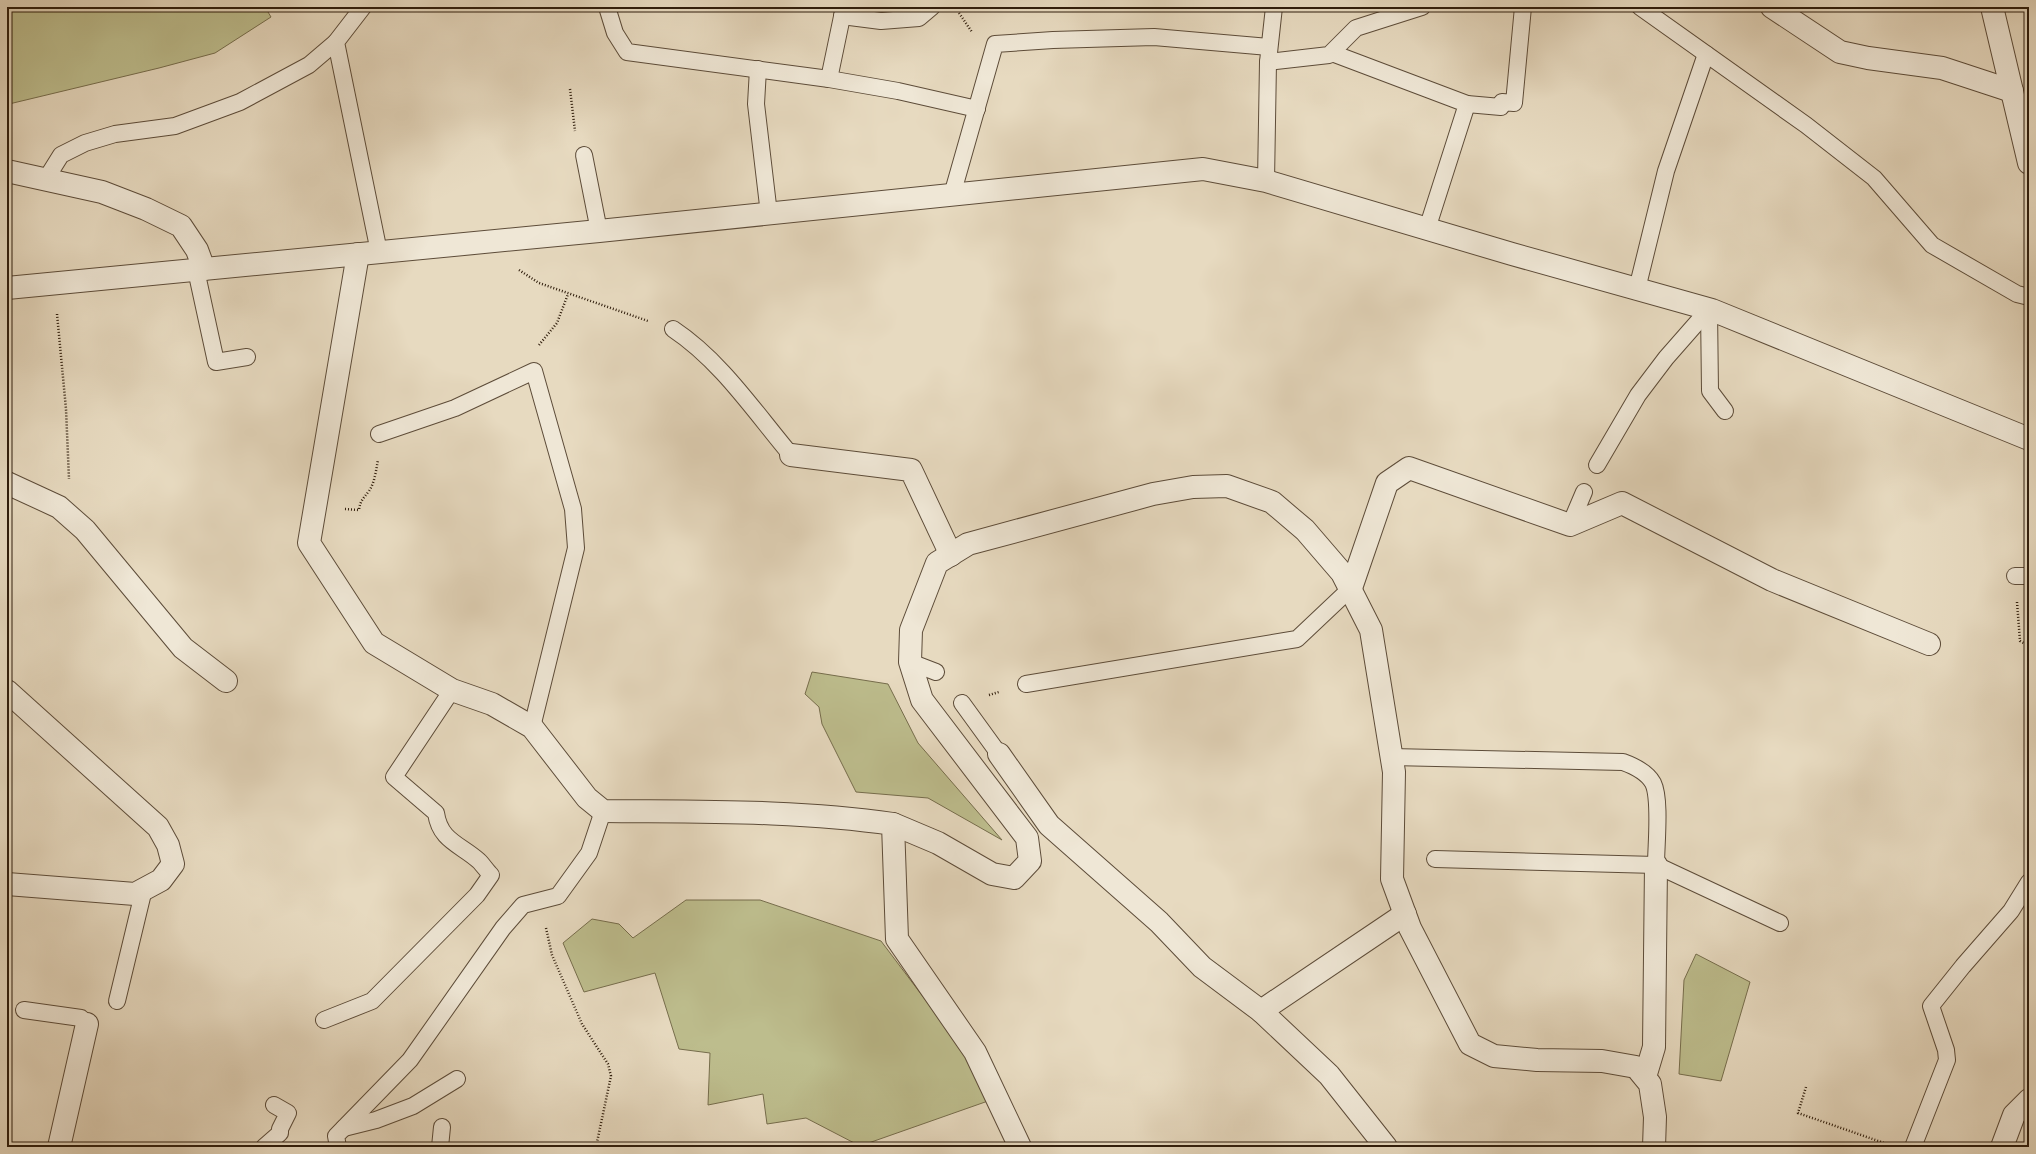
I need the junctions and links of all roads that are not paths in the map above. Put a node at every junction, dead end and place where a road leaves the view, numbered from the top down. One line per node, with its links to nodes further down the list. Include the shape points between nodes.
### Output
1 (363, 7): 12 (lane)
2 (607, 7): 16 (lane, via 615,33 627,52)
3 (932, 7): 11 (lane, via 919,18 881,21)
4 (1274, 7): 14 (lane)
5 (1422, 7): 10 (lane)
6 (1523, 7): 19 (lane, via 1514,103 1502,102 1501,107)
7 (1640, 7): 15 (lane)
8 (1772, 7): 18 (street, via 1840,52 1942,68)
9 (1992, 7): 18 (street)
10 (1393, 11): 13 (lane, via 1356,28)
11 (843, 12): 17 (lane)
12 (336, 42): 24 (lane, via 308,65 240,102 175,126 115,134 61,154); 30 (lane)
13 (1332, 53): 14 (lane); 19 (lane)
14 (1268, 54): 20 (lane, via 1154,37 995,44); 25 (lane)
15 (1706, 54): 33 (lane, via 1666,171); 34 (lane, via 1806,124 1874,178 1932,245 2017,294)
16 (758, 69): 17 (lane); 27 (lane, via 756,104)
17 (830, 78): 20 (lane)
18 (2012, 91): 22 (street)
19 (1467, 104): 28 (lane)
20 (977, 109): 26 (lane)
21 (584, 155): 29 (lane)
22 (2029, 163)
23 (7, 171): 24 (street)
24 (46, 179): 31 (street, via 102,192 181,226 197,250)
25 (1266, 182): 26 (street, via 1203,169); 28 (street)
26 (952, 194): 27 (street)
27 (769, 214): 29 (street)
28 (1427, 229): 33 (street)
29 (599, 231): 30 (street)
30 (369, 253): 31 (street); 53 (street, via 309,543 374,643)
31 (200, 270): 32 (street); 37 (lane, via 216,362)
32 (7, 288)
33 (1637, 289): 35 (street)
34 (2029, 297)
35 (1709, 309): 38 (lane, via 1710,391); 40 (street); 42 (lane, via 1638,394)
36 (673, 330): 41 (lane, via 692,342 712,360)
37 (247, 357)
38 (1725, 411)
39 (379, 434): 56 (lane, via 455,408 534,371 573,510 576,548)
40 (2029, 439)
41 (791, 455): 46 (street, via 911,470)
42 (1597, 465)
43 (7, 483): 51 (street, via 59,507 71,517 85,530 183,648)
44 (1584, 492): 45 (lane)
45 (1570, 525): 47 (street, via 1409,468 1387,483); 48 (street, via 1622,503 1772,580)
46 (951, 555): 47 (street, via 968,544 1153,494 1194,486 1227,486 1272,502 1304,530 1342,573); 49 (street, via 937,563 911,630)
47 (1351, 588): 52 (lane, via 1297,639); 58 (street, via 1371,630)
48 (1929, 644)
49 (910, 662): 50 (lane); 60 (street, via 922,700 1027,838 1030,861 1014,878 992,874 938,843)
50 (936, 672)
51 (226, 681)
52 (1026, 684)
53 (452, 690): 56 (street, via 492,704); 71 (lane, via 394,777 436,813 444,835 480,861 491,875 477,895 372,1001)
54 (7, 691): 65 (street, via 158,827 168,845 173,864 161,880)
55 (962, 703): 57 (lane)
56 (532, 727): 59 (street, via 587,798)
57 (998, 754): 70 (street, via 1049,824 1159,922 1202,967)
58 (1391, 757): 62 (lane, via 1623,762 1640,769 1652,782 1657,795); 66 (street, via 1394,772 1392,879)
59 (603, 812): 60 (street, via 753,813 854,818); 78 (lane, via 589,853 558,896 523,905 503,928 410,1060)
60 (893, 824): 83 (street, via 897,939 975,1052)
61 (1434, 859): 62 (lane)
62 (1656, 865): 67 (lane); 73 (street, via 1654,1047)
63 (2029, 882): 86 (lane, via 2011,910 1931,1006 1947,1060)
64 (7, 884): 65 (street, via 135,894)
65 (144, 889): 68 (lane)
66 (1405, 914): 70 (street); 73 (street, via 1470,1044 1494,1056 1537,1060 1602,1060 1636,1066)
67 (1780, 923)
68 (117, 1001)
69 (24, 1010): 72 (lane, via 82,1018)
70 (1261, 1011): 84 (street, via 1329,1075)
71 (324, 1020)
72 (87, 1024): 79 (street)
73 (1645, 1077): 85 (street, via 1650,1084 1655,1117)
74 (457, 1079): 78 (lane, via 412,1106 376,1120)
75 (2029, 1100): 87 (street, via 2014,1115)
76 (274, 1105): 80 (lane, via 288,1113 280,1133)
77 (442, 1127): 82 (lane)
78 (344, 1128): 81 (lane, via 336,1136)
79 (59, 1147)
80 (264, 1147)
81 (338, 1147)
82 (440, 1147)
83 (1020, 1147)
84 (1386, 1147)
85 (1654, 1147)
86 (1913, 1147)
87 (2002, 1147)

